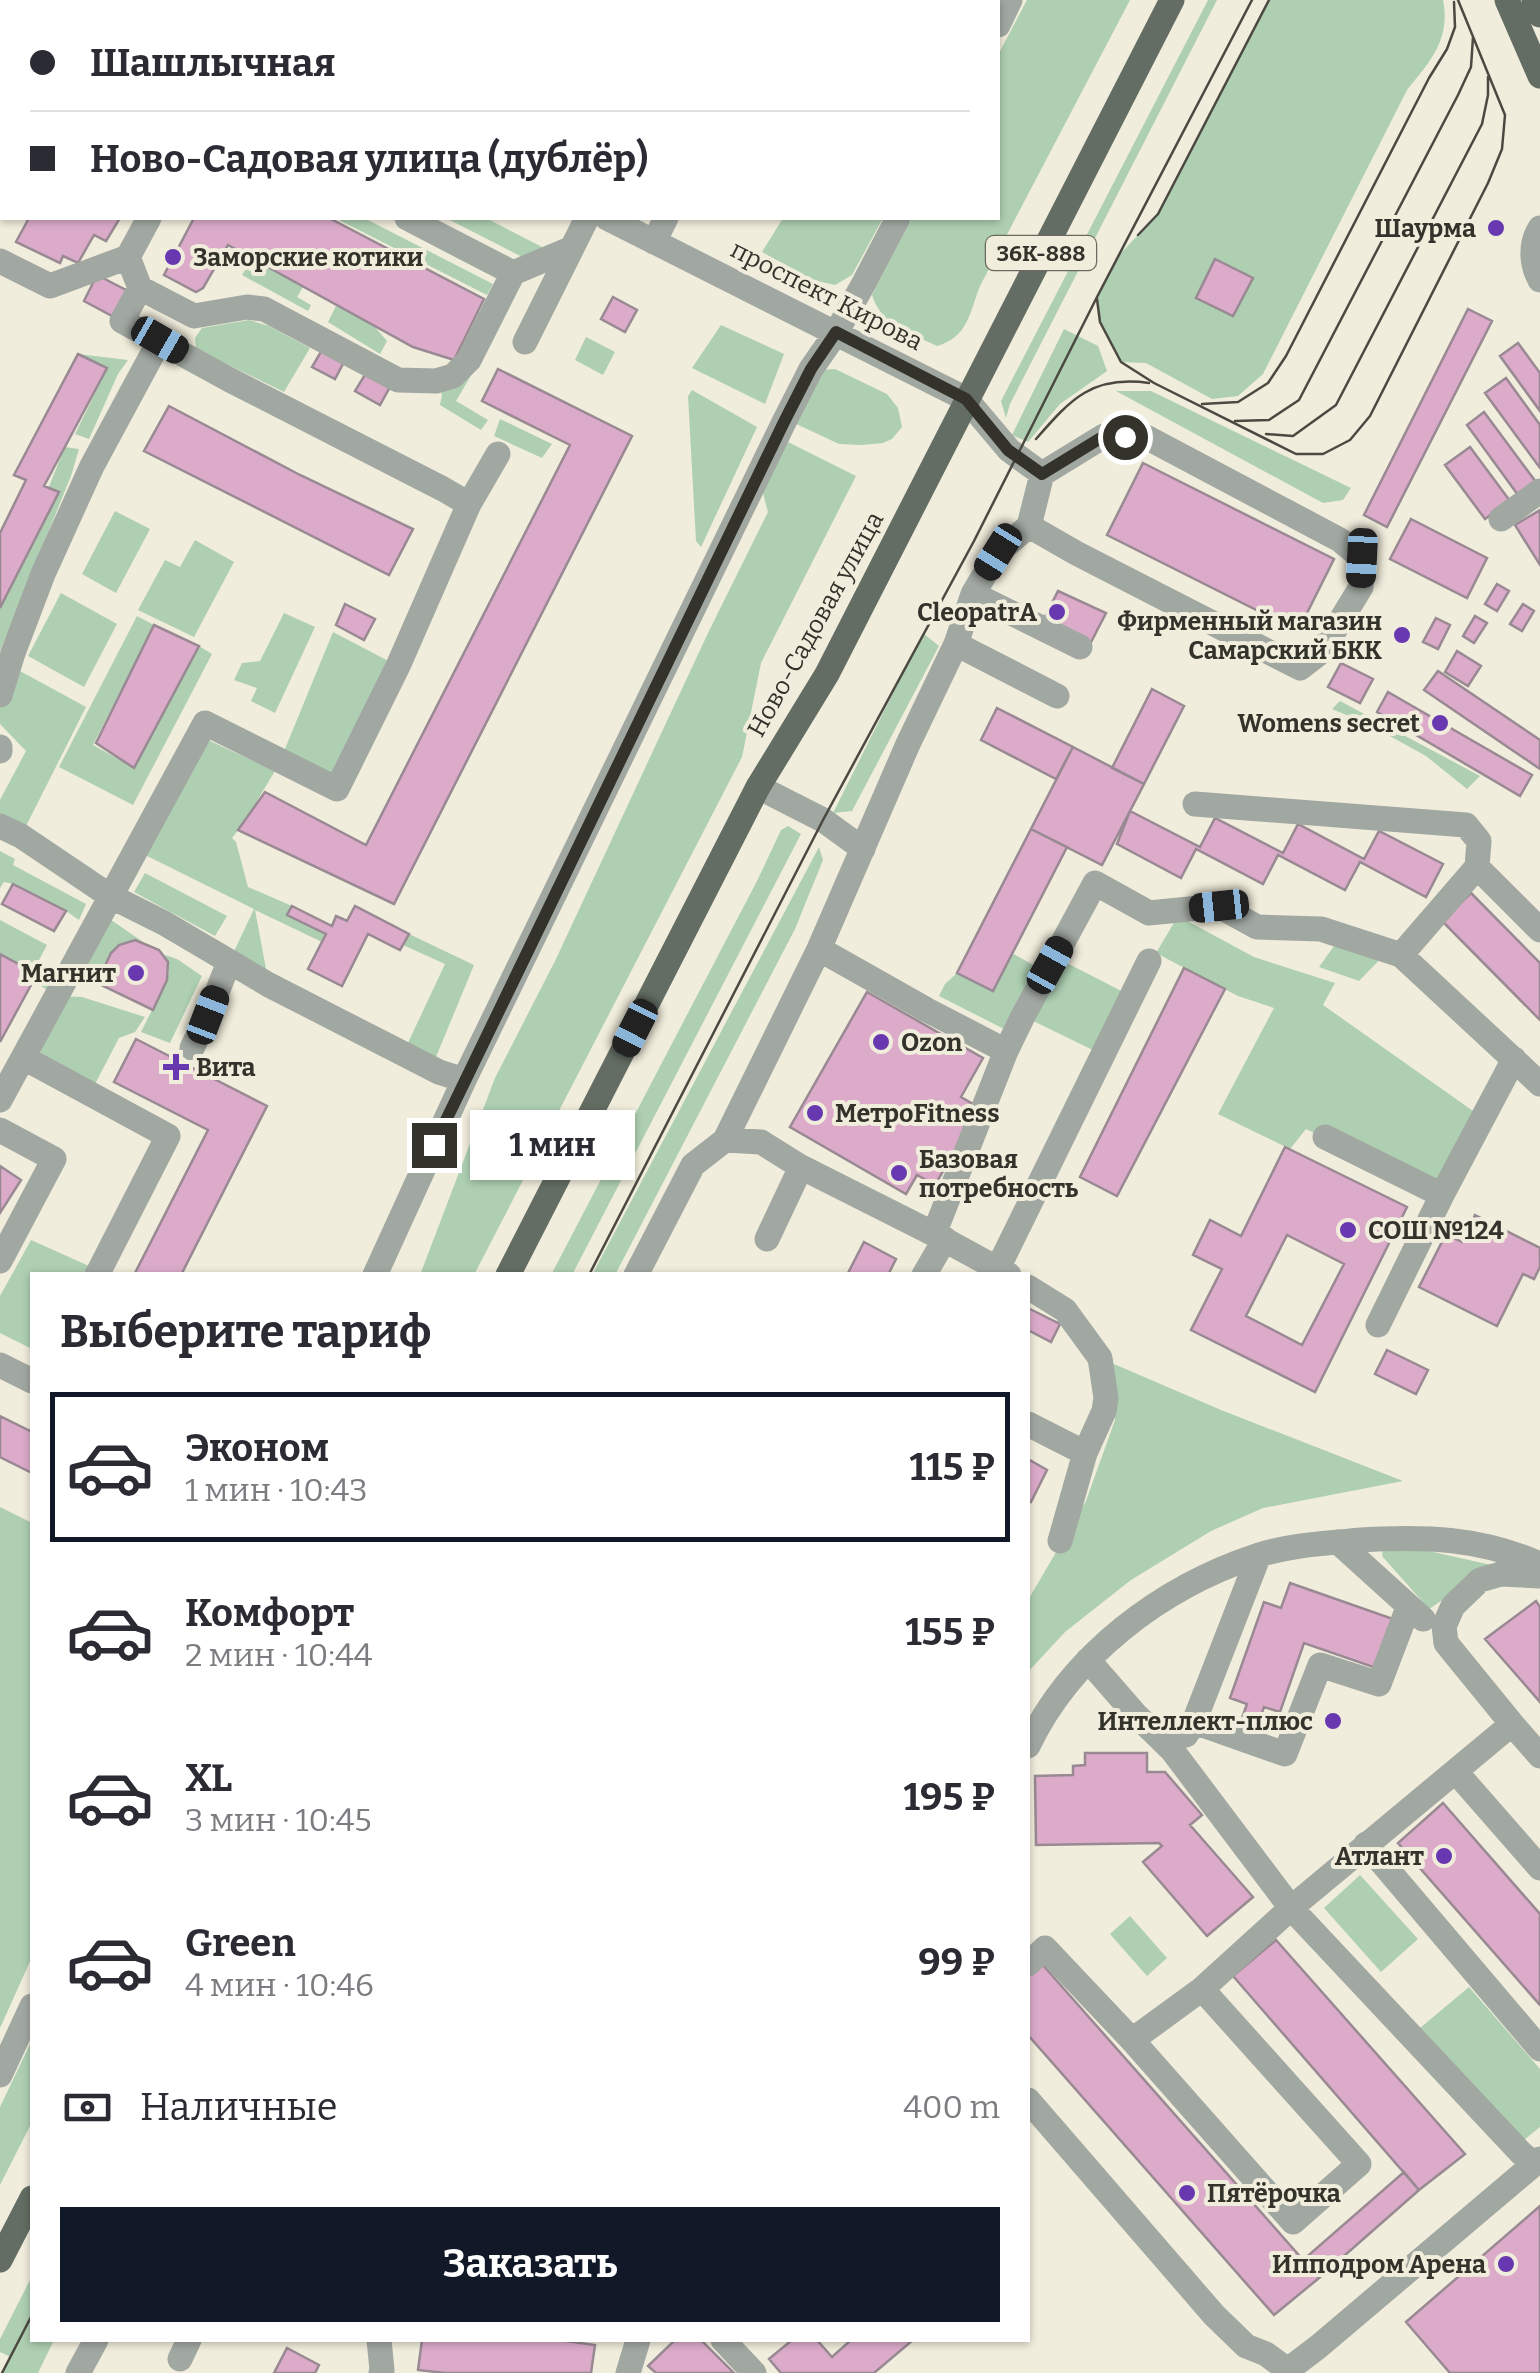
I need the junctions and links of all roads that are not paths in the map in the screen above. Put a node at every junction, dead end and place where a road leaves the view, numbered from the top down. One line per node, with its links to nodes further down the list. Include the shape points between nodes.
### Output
1 (1172, 0): 23 (main road, Ново-Садовая улица / 36К-888)
2 (1507, 0): 5 (main road)
3 (1534, 0): 4 (main road)
4 (1540, 14)
5 (1540, 76)
6 (148, 220): 15 (street)
7 (410, 220): 17 (street)
8 (586, 220): 14 (street)
9 (611, 220): 13 (street, проспект Кирова)
10 (665, 220): 13 (street)
11 (897, 220): 20 (street)
12 (1540, 228): 18 (street, via 1532,256)
13 (654, 242): 20 (street, проспект Кирова)
14 (570, 249): 17 (street); 22 (street)
15 (128, 257): 16 (street, via 50,286); 19 (street)
16 (0, 261)
17 (513, 273): 19 (street, via 468,360 453,376 436,381 398,380 264,310 194,316)
18 (1540, 280)
19 (140, 288): 21 (street, via 122,321)
20 (836, 332): 23 (street, проспект Кирова); 50 (street, via 784,422)
21 (160, 340): 27 (street); 33 (street, via 42,574)
22 (525, 342)
23 (966, 399): 25 (street, via 1008,450); 35 (main road, Ново-Садовая улица / 36К-888, via 827,674)
24 (498, 454): 27 (street)
25 (1042, 474): 29 (street); 29 (street, via 1104,436 1146,437 1340,540 1362,558 1361,587 1322,651 1300,668)
26 (1540, 491): 28 (street)
27 (469, 504): 40 (street, via 337,789 204,724)
28 (1501, 520)
29 (1029, 526): 30 (street, via 998,552)
30 (973, 594): 31 (street); 32 (street)
31 (956, 644): 34 (street); 38 (street)
32 (1080, 647)
33 (0, 695)
34 (1058, 696)
35 (758, 787): 38 (street); 64 (main road, Ново-Садовая улица / 36К-888)
36 (1195, 804): 39 (street, via 1466,825 1479,842)
37 (0, 826): 40 (street)
38 (863, 849): 42 (street)
39 (1476, 867): 41 (street); 43 (street)
40 (110, 896): 45 (street); 48 (street)
41 (1540, 930)
42 (819, 950): 47 (street); 55 (street)
43 (1401, 955): 47 (street, via 1321,930 1256,927 1219,906 1149,913 1095,883); 49 (street)
44 (1149, 961): 61 (street)
45 (229, 962): 46 (street); 50 (street)
46 (192, 1048)
47 (1006, 1051): 58 (street)
48 (24, 1058): 52 (street); 62 (street, via 168,1136)
49 (1514, 1059): 51 (street); 57 (street)
50 (464, 1080): 63 (street)
51 (1540, 1084)
52 (0, 1100)
53 (0, 1130): 60 (street, via 54,1159)
54 (1325, 1136): 57 (street)
55 (724, 1140): 56 (street, via 761,1142); 65 (street, via 693,1165)
56 (801, 1167): 58 (street); 59 (street)
57 (1442, 1196): 68 (street)
58 (939, 1236): 61 (street); 66 (street)
59 (767, 1239)
60 (0, 1261)
61 (1004, 1271)
62 (99, 1272)
63 (375, 1272)
64 (510, 1272)
65 (638, 1272)
66 (925, 1272)
67 (1030, 1288): 72 (street, via 1064,1310 1100,1358 1104,1412)
68 (1378, 1325)
69 (0, 1364): 70 (street)
70 (30, 1380)
71 (1030, 1425): 72 (street)
72 (1085, 1454): 73 (street)
73 (1060, 1542)
74 (1338, 1542): 75 (street); 76 (street, via 1450,1538); 78 (street)
75 (1259, 1555): 80 (street, via 1152,1608); 81 (street)
76 (1540, 1564)
77 (1540, 1576): 79 (street, via 1480,1580 1453,1606 1444,1626)
78 (1420, 1617): 79 (street); 81 (street, via 1406,1613 1379,1684 1320,1665 1285,1754)
79 (1446, 1643): 82 (street)
80 (1088, 1660): 83 (street); 84 (street)
81 (1194, 1722): 84 (street)
82 (1512, 1724): 85 (street); 86 (street)
83 (1030, 1742)
84 (1172, 1750): 89 (street)
85 (1540, 1756)
86 (1456, 1772): 87 (street); 88 (street)
87 (1366, 1844): 89 (street); 94 (street)
88 (1540, 1868)
89 (1290, 1908): 91 (street); 97 (street, via 1521,2153)
90 (1030, 1962): 93 (street, via 1045,1948)
91 (1202, 1988): 93 (street); 93 (street, via 1359,2164 1293,2222)
92 (30, 2010): 95 (street)
93 (1132, 2040)
94 (1540, 2049)
95 (0, 2074)
96 (1030, 2102): 104 (street, via 1214,2315 1246,2346)
97 (1537, 2162): 104 (street)
98 (30, 2202): 99 (main road)
99 (0, 2260)
100 (95, 2342): 106 (street)
101 (379, 2342): 105 (street)
102 (637, 2342): 107 (street)
103 (725, 2342): 108 (street)
104 (1290, 2371)
105 (382, 2372)
106 (78, 2373)
107 (628, 2373)
108 (754, 2373)

